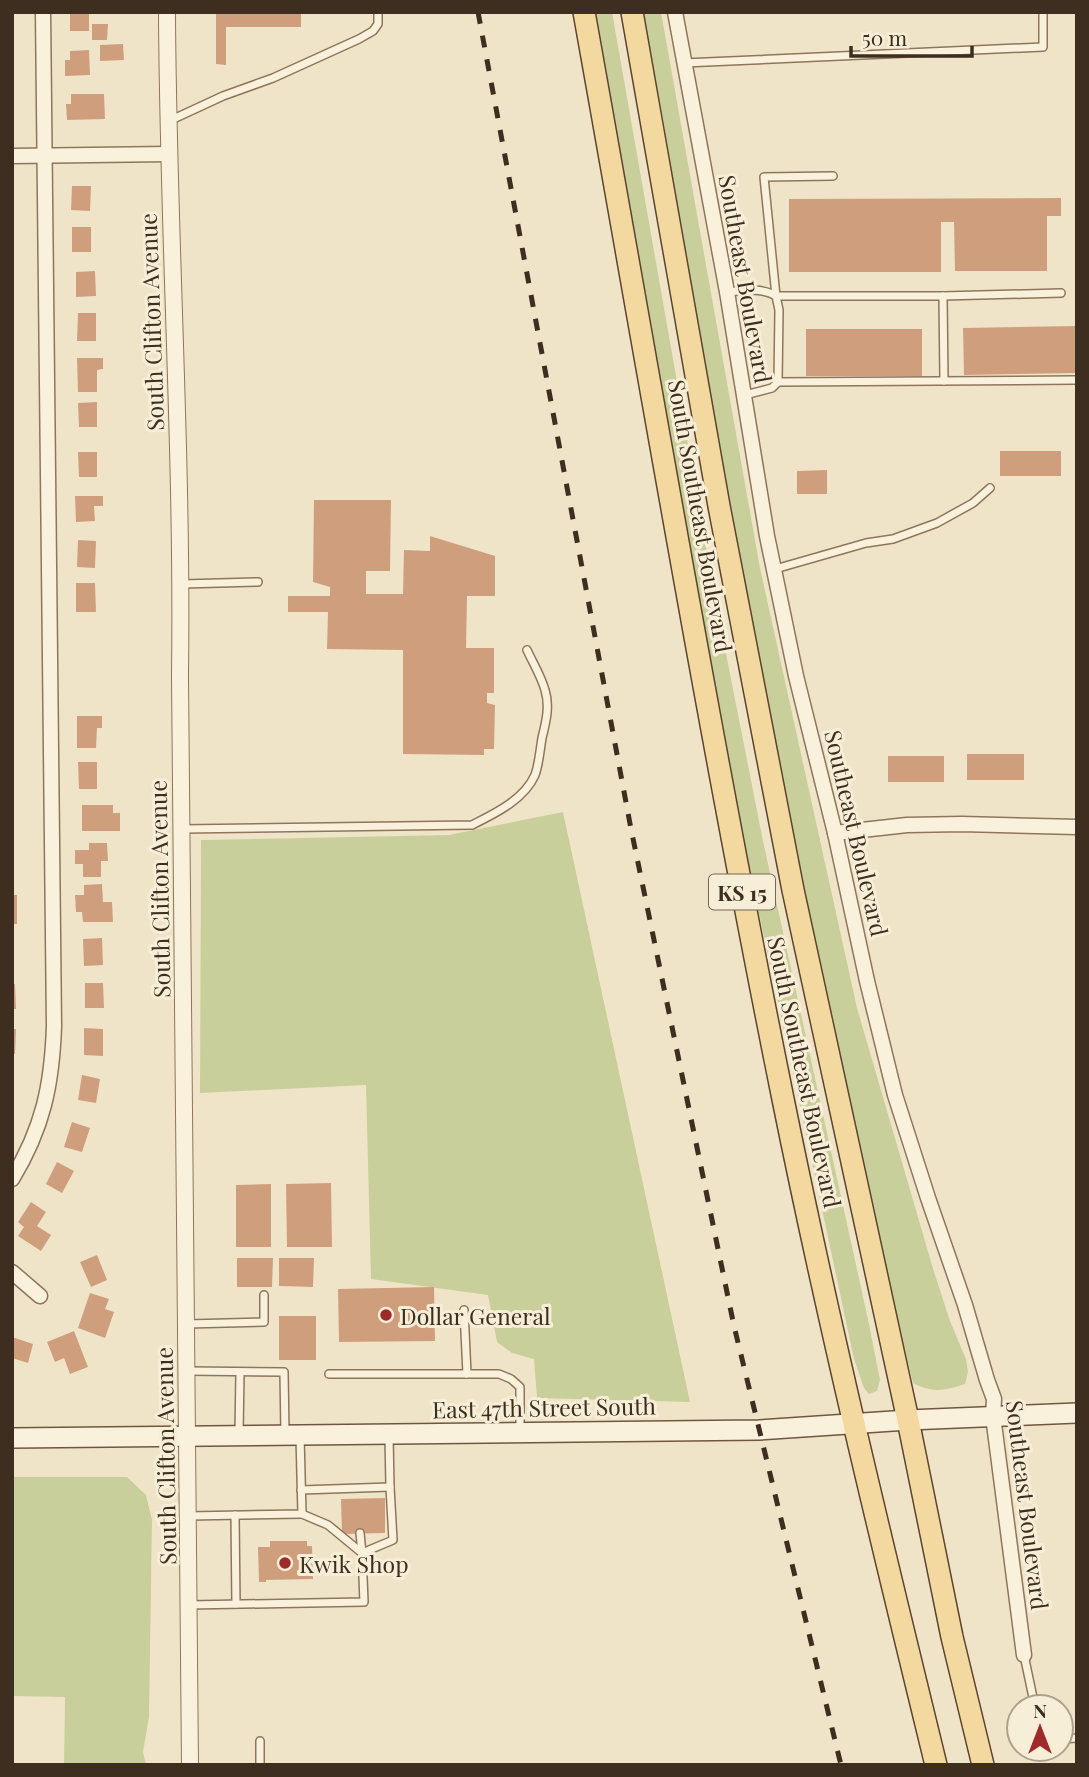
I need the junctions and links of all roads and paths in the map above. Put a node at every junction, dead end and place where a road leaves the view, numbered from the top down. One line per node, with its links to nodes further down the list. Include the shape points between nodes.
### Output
1 (43, 12): 12 (street)
2 (167, 12): 9 (street, South Clifton Avenue)
3 (378, 12): 9 (lane, via 378,24 359,39)
4 (584, 12): 43 (main road, South Southeast Boulevard / KS 15, via 738,873)
5 (632, 12): 42 (main road, South Southeast Boulevard / KS 15, via 719,506 793,890)
6 (675, 12): 8 (street, Southeast Boulevard)
7 (1043, 12): 8 (lane, via 1043,47)
8 (684, 63): 14 (street, Southeast Boulevard)
9 (168, 121): 10 (street, South Clifton Avenue)
10 (169, 154): 12 (street); 25 (street, South Clifton Avenue)
11 (12, 156): 12 (street)
12 (44, 156): 30 (street, via 54,1038 45,1107)
13 (833, 176): 16 (lane, via 764,177)
14 (727, 292): 16 (lane, via 758,291); 21 (street, Southeast Boulevard)
15 (1061, 293): 17 (lane)
16 (776, 296): 17 (lane); 20 (lane)
17 (943, 296): 19 (lane)
18 (1075, 380): 19 (lane)
19 (944, 381): 20 (lane)
20 (778, 382): 21 (lane)
21 (744, 395): 23 (street, Southeast Boulevard)
22 (990, 488): 23 (lane, via 937,523)
23 (774, 570): 29 (street, Southeast Boulevard)
24 (258, 582): 25 (lane)
25 (181, 584): 28 (street, South Clifton Avenue)
26 (527, 650): 28 (lane, via 547,699 540,751 534,776 520,796 493,815 472,825)
27 (1077, 827): 29 (street, via 920,824)
28 (181, 829): 35 (street, South Clifton Avenue)
29 (835, 833): 41 (street, Southeast Boulevard, via 895,1095 994,1399)
30 (12, 1179)
31 (12, 1272): 33 (street)
32 (264, 1295): 35 (lane, via 264,1322)
33 (40, 1296)
34 (464, 1310): 39 (lane)
35 (186, 1324): 36 (street, South Clifton Avenue)
36 (187, 1371): 37 (lane); 47 (street, South Clifton Avenue)
37 (240, 1372): 46 (lane, via 284,1372); 48 (lane)
38 (329, 1374): 39 (lane)
39 (467, 1374): 44 (lane, via 499,1374 520,1387)
40 (1077, 1413): 41 (main road, East 47th Street South)
41 (993, 1416): 42 (main road, East 47th Street South); 61 (street, Southeast Boulevard)
42 (908, 1420): 43 (main road, East 47th Street South); 67 (main road, South Southeast Boulevard / KS 15)
43 (853, 1423): 44 (main road, East 47th Street South, via 760,1430); 66 (main road, South Southeast Boulevard / KS 15)
44 (520, 1432): 45 (main road, East 47th Street South)
45 (389, 1434): 46 (main road, East 47th Street South); 50 (lane)
46 (292, 1435): 48 (main road, East 47th Street South); 52 (lane)
47 (187, 1436): 48 (main road, East 47th Street South); 49 (main road, East 47th Street South); 56 (street, South Clifton Avenue)
48 (239, 1436)
49 (12, 1438)
50 (390, 1487): 51 (lane); 58 (lane, via 393,1539)
51 (360, 1488): 52 (lane); 53 (lane)
52 (301, 1490): 54 (lane)
53 (360, 1499)
54 (302, 1514): 55 (lane); 58 (lane, via 328,1525)
55 (235, 1515): 56 (lane); 59 (lane)
56 (188, 1516): 60 (street, South Clifton Avenue)
57 (360, 1533): 58 (lane)
58 (362, 1553): 59 (lane, via 364,1602)
59 (236, 1604): 60 (lane)
60 (189, 1605): 64 (street, South Clifton Avenue)
61 (1024, 1655): 62 (lane)
62 (1032, 1693)
63 (260, 1741): 65 (lane)
64 (190, 1765)
65 (260, 1765)
66 (936, 1765)
67 (983, 1765)

